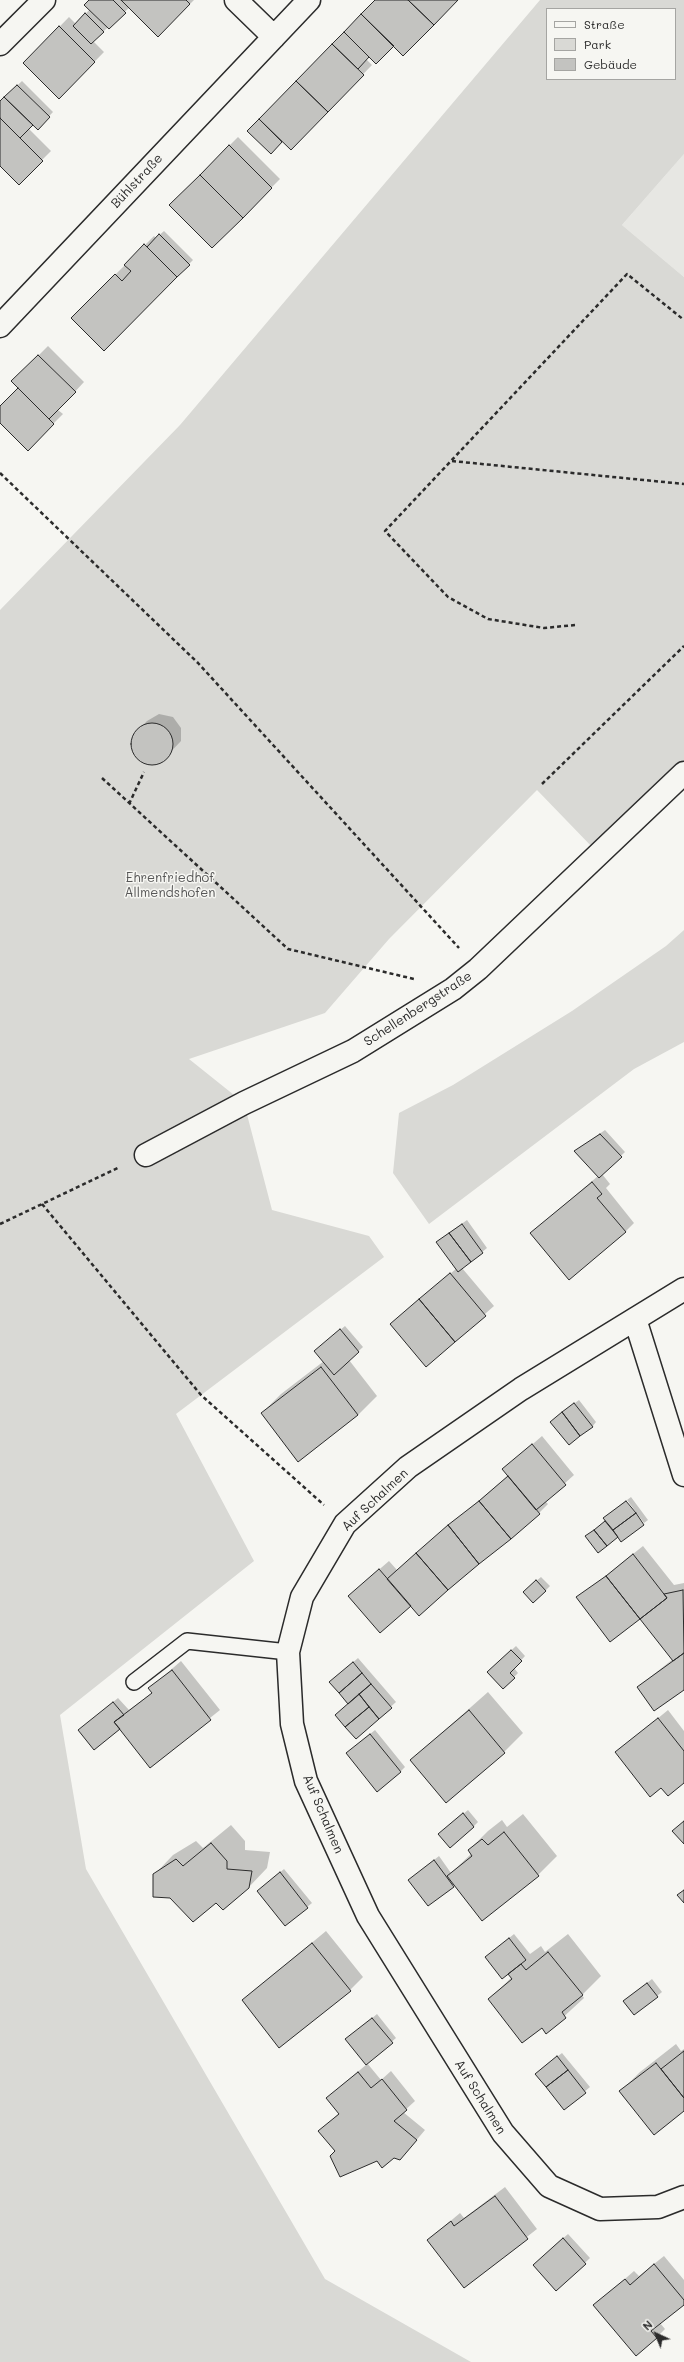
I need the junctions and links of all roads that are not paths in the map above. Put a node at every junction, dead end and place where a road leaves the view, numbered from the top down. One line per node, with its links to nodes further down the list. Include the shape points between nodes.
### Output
1 (44, 0): 5 (street)
2 (236, 0): 4 (street)
3 (309, 0): 4 (street, Bühlstraße)
4 (274, 37): 6 (street, Bühlstraße)
5 (0, 44)
6 (0, 326)
7 (684, 773): 8 (street, Schellenbergstraße, via 478,969 453,989 353,1051 244,1103)
8 (146, 1155)
9 (684, 1289): 10 (street, Auf Schalmen)
10 (635, 1319): 11 (street); 12 (street, Auf Schalmen, via 521,1389 408,1467 345,1524 302,1597)
11 (684, 1475)
12 (288, 1652): 13 (lane, via 187,1641); 14 (street, Auf Schalmen, via 292,1724 306,1780 368,1916 503,2133 549,2186 600,2209 658,2207)
13 (134, 1682)
14 (684, 2197)

